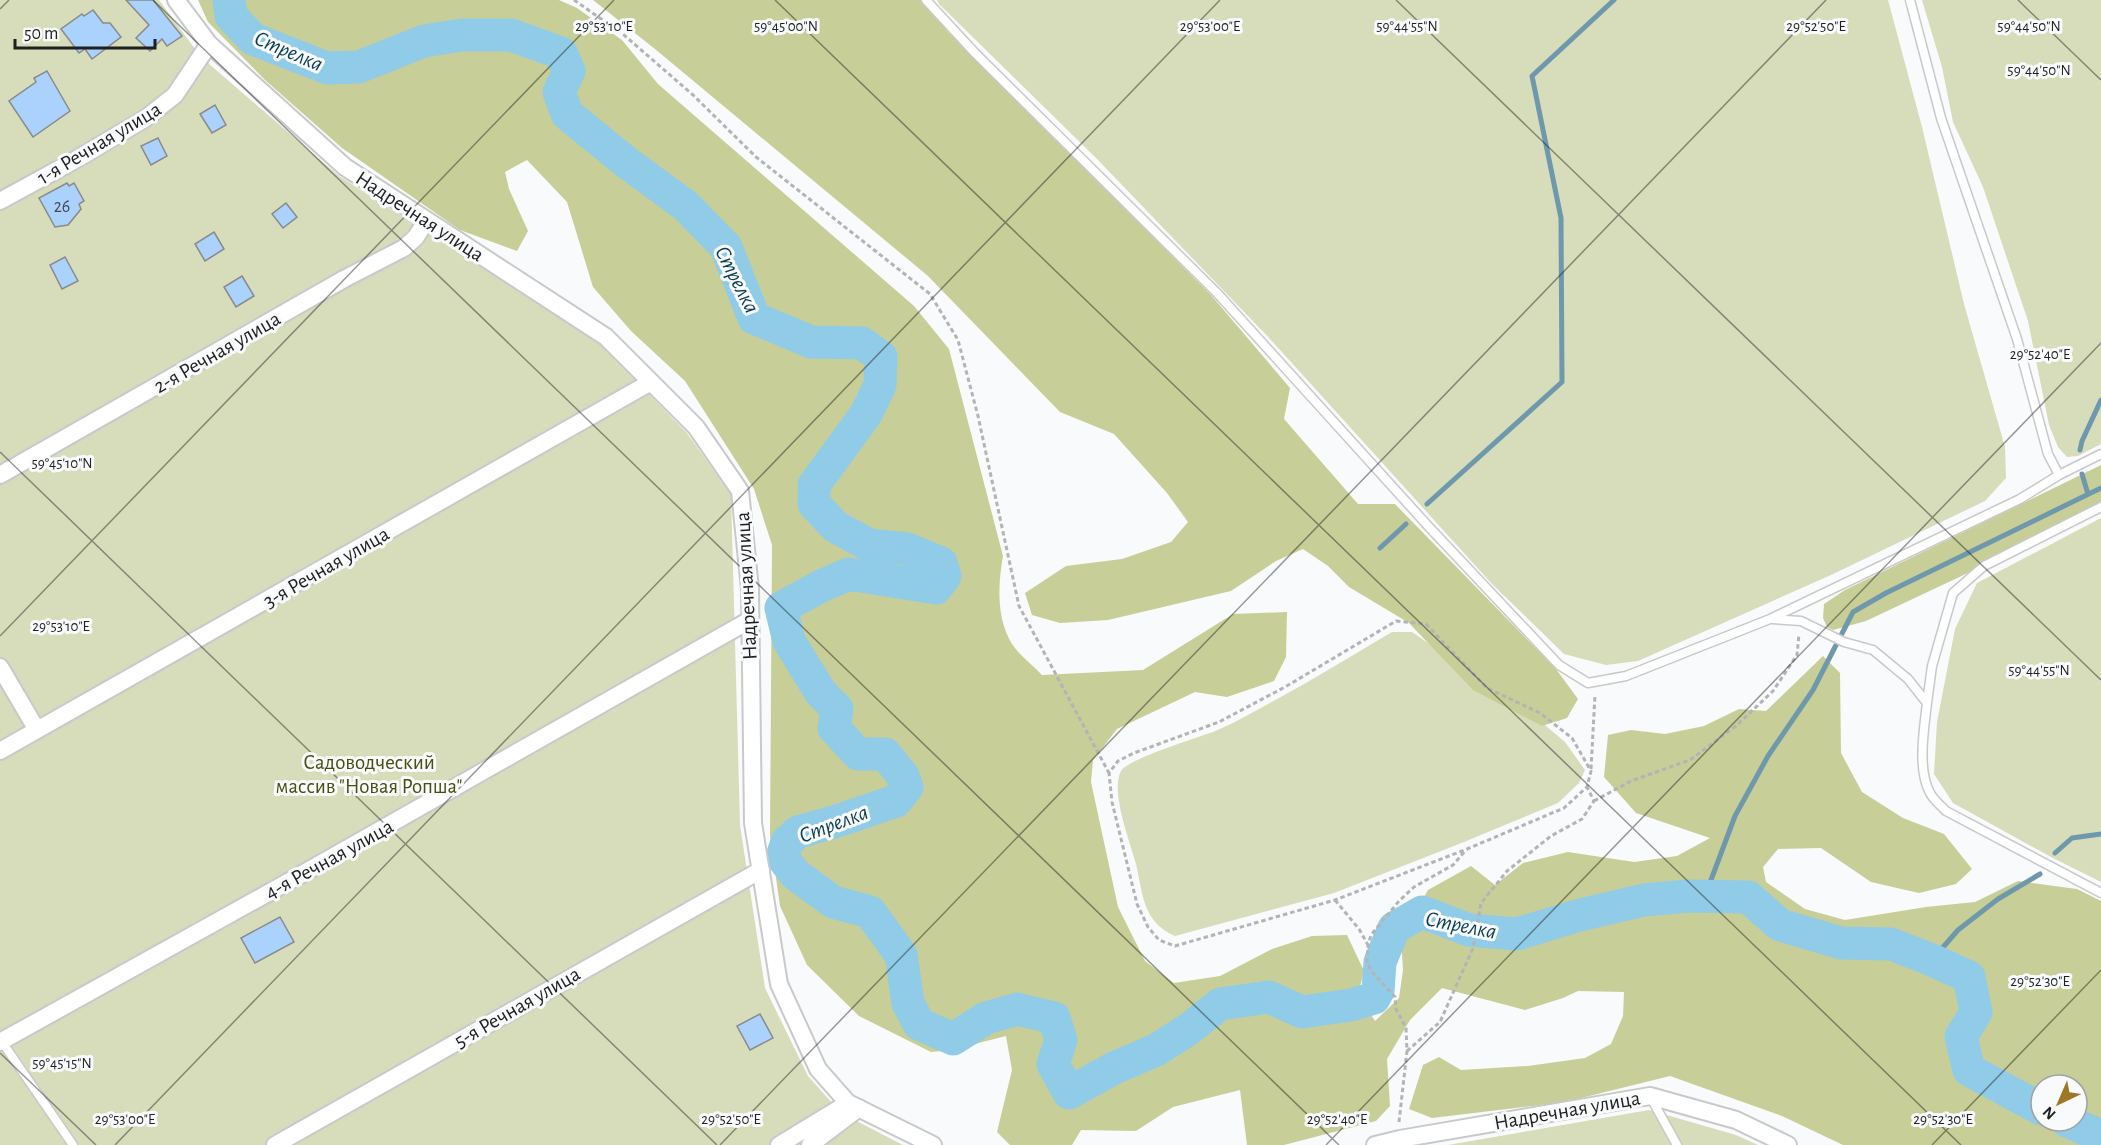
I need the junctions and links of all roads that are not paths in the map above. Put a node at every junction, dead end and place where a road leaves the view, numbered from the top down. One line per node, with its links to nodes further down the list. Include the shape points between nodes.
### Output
1 (176, 0): 4 (street, Надречная улица)
2 (926, 0): 12 (lane, via 975,54 1218,294 1559,665 1588,683 1626,676)
3 (1910, 0): 10 (lane, via 1941,118 2018,339 2048,454)
4 (209, 44): 5 (street, 1-я Речная улица, via 175,96 146,118); 6 (street, Надречная улица, via 345,167)
5 (0, 201)
6 (426, 221): 7 (street, Надречная улица, via 606,337); 9 (street, 2-я Речная улица, via 404,248)
7 (651, 382): 13 (street, Надречная улица, via 696,426 740,491); 16 (street, 3-я Речная улица)
8 (2101, 454): 10 (lane)
9 (0, 475)
10 (2060, 476): 12 (lane)
11 (2101, 507): 15 (lane, via 1984,566 1953,592 1932,666)
12 (1770, 619): 15 (lane, via 1801,621 1844,642 1873,650 1908,679)
13 (750, 620): 18 (street, Надречная улица, via 753,823); 20 (street, 4-я Речная улица)
14 (0, 667): 16 (street)
15 (1927, 703): 19 (lane, via 1924,769 1930,793 1946,811)
16 (37, 730): 17 (street, 3-я Речная улица)
17 (0, 751)
18 (761, 870): 22 (street, Надречная улица, via 778,984 818,1070); 25 (street, 5-я Речная улица)
19 (2101, 893)
20 (0, 1040): 24 (lane)
21 (1650, 1096): 23 (street, Надречная улица); 30 (lane); 31 (street, Надречная улица, via 1736,1120)
22 (854, 1105): 26 (street); 27 (street); 28 (street, Надречная улица)
23 (1402, 1142): 29 (street, Надречная улица)
24 (72, 1145)
25 (275, 1145)
26 (779, 1145)
27 (810, 1145)
28 (933, 1145)
29 (1375, 1145)
30 (1677, 1145)
31 (1788, 1145)

